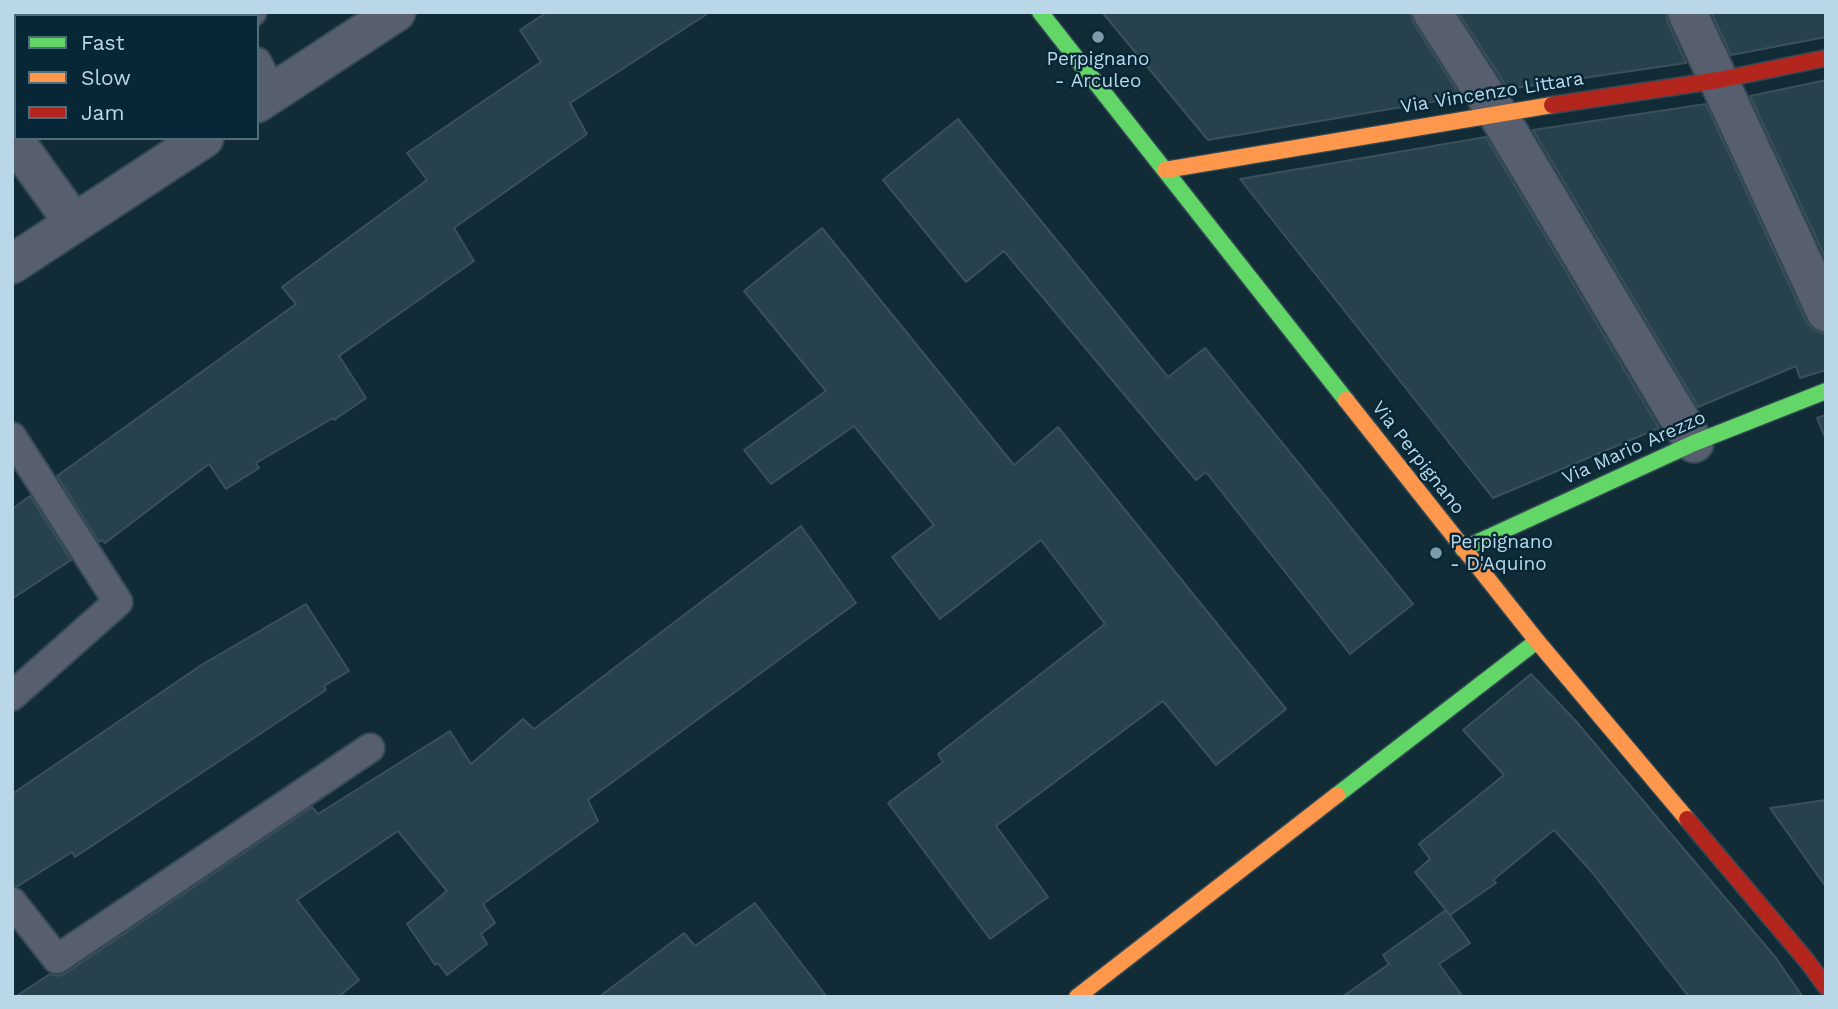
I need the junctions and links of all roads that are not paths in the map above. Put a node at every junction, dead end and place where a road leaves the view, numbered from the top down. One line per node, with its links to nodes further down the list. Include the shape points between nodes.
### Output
1 (396, 12): 7 (street)
2 (1040, 12): 11 (street, Via Perpignano)
3 (1432, 12): 8 (street)
4 (1688, 12): 6 (street)
5 (1826, 58): 6 (street, Via Vincenzo Littara)
6 (1719, 80): 8 (street, Via Vincenzo Littara); 14 (street)
7 (263, 86)
8 (1497, 113): 11 (street, Via Vincenzo Littara); 17 (street)
9 (14, 140): 12 (street)
10 (201, 140): 12 (street)
11 (1165, 170): 18 (street, Via Perpignano)
12 (74, 223): 13 (street)
13 (12, 264)
14 (1826, 312)
15 (1826, 391): 17 (street, Via Mario Arezzo)
16 (12, 437): 20 (lane, via 118,602)
17 (1694, 443): 18 (street, Via Mario Arezzo)
18 (1463, 549): 19 (street, Via Perpignano)
19 (1537, 641): 23 (street, Via Perpignano); 24 (street)
20 (12, 696)
21 (370, 748): 22 (lane, via 57,959)
22 (12, 902)
23 (1826, 988)
24 (1077, 997)

